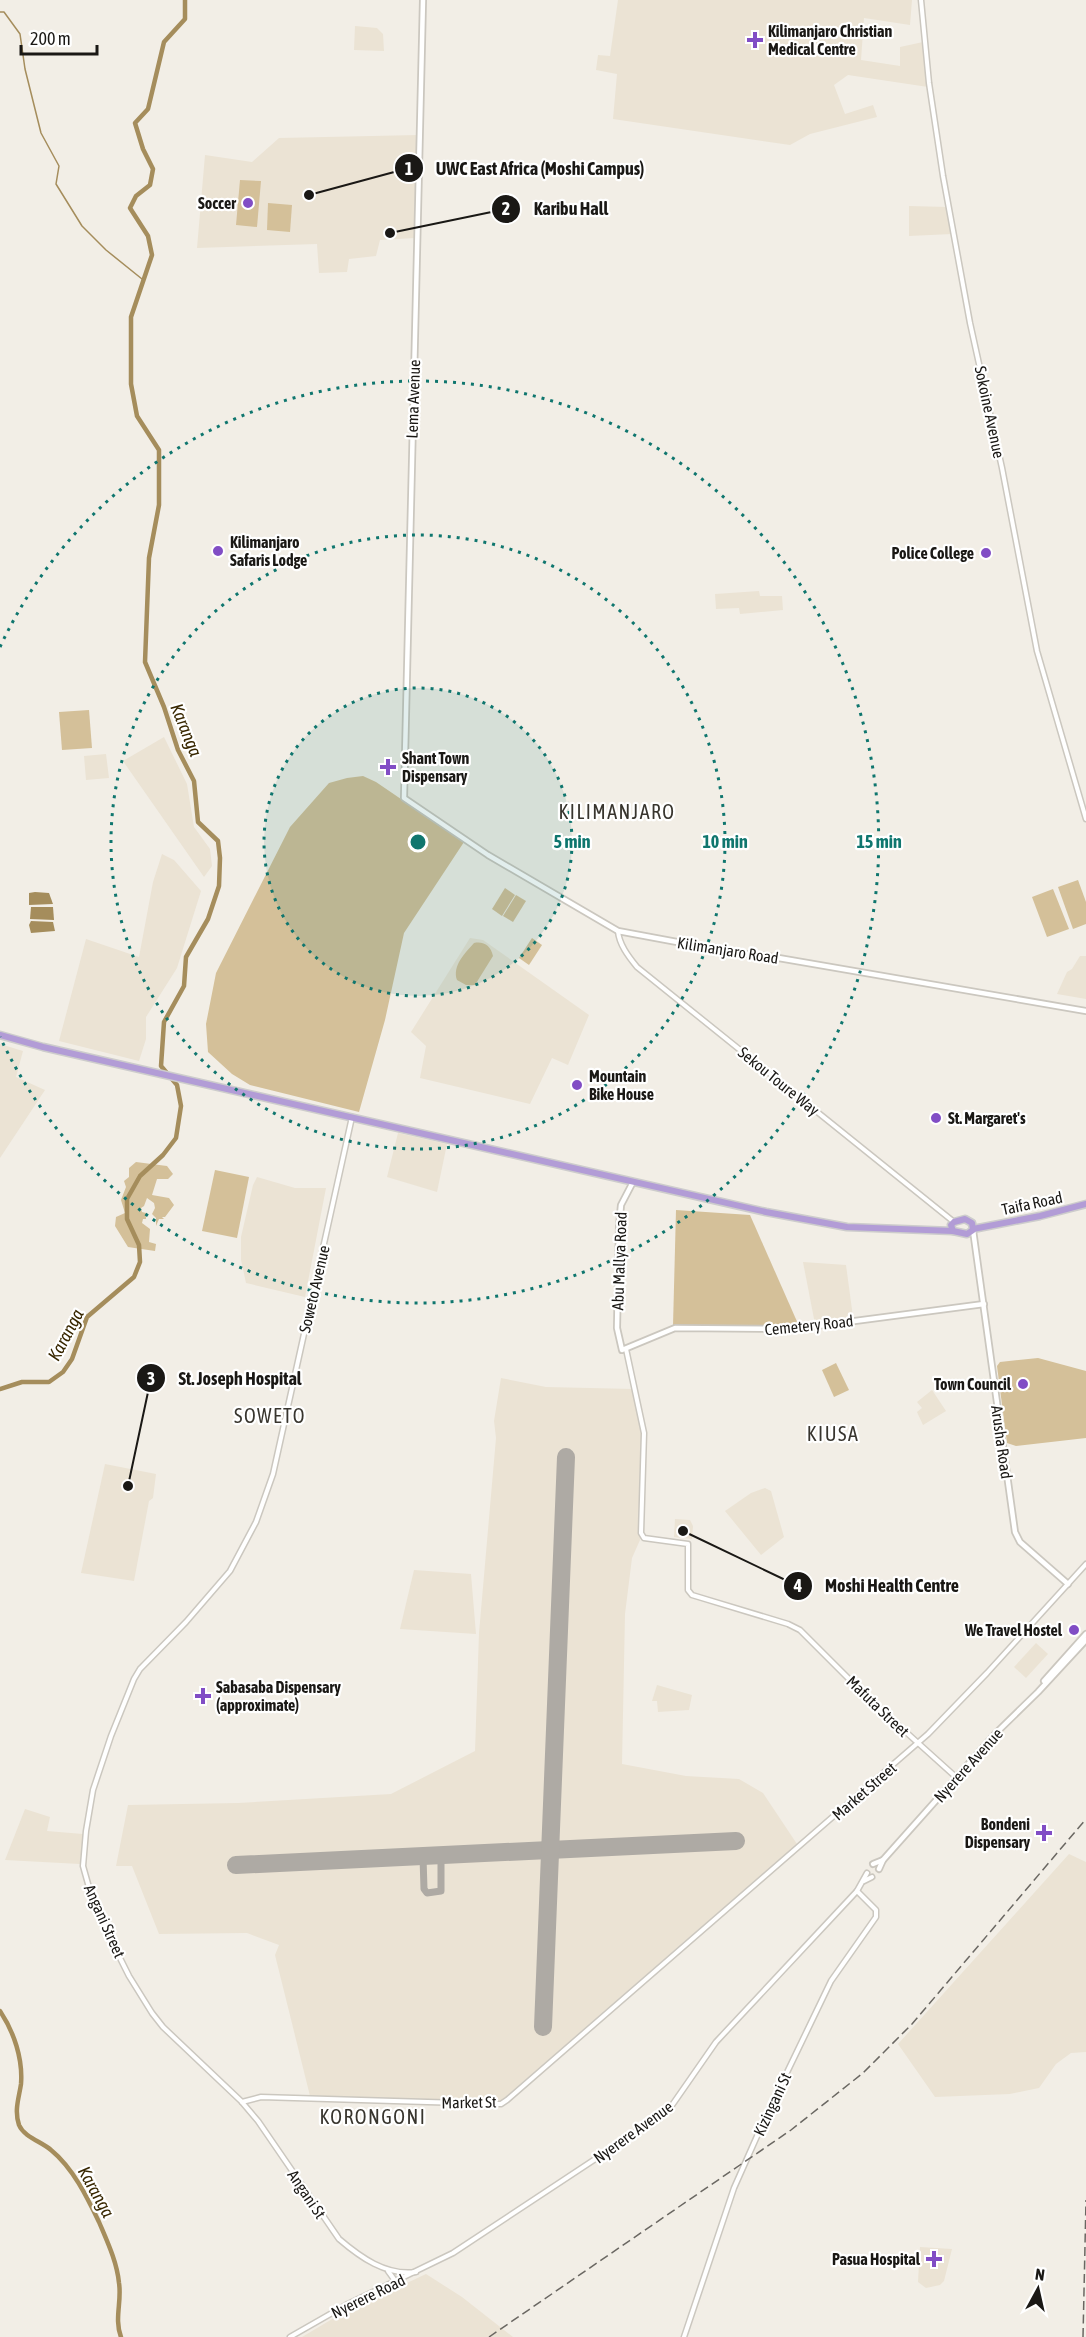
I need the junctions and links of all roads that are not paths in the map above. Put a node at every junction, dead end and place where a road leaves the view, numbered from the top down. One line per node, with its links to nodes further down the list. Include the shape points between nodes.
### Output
1 (423, 0): 3 (main road, Lema Avenue)
2 (921, 0): 4 (street, Sokoine Avenue, via 943,176 970,323 1037,651)
3 (404, 798): 5 (main road, Kilimanjaro Road, via 488,855)
4 (1086, 819)
5 (618, 931): 6 (main road, Kilimanjaro Road); 11 (street, Sekou Toure Way, via 637,967)
6 (1086, 1011)
7 (0, 1035): 8 (highway)
8 (352, 1117): 9 (highway); 21 (street, Soweto Avenue, via 264,1500 230,1571)
9 (633, 1182): 11 (highway, via 832,1225 880,1230 942,1230); 16 (main road, Abu Mallya Road, via 622,1202 619,1226 617,1328)
10 (1086, 1204): 12 (highway, Taifa Road)
11 (953, 1226): 12 (highway, Taifa Road, via 964,1219); 13 (highway)
12 (973, 1227): 13 (highway); 14 (main road, Arusha Road)
13 (963, 1234): 14 (main road)
14 (976, 1241): 15 (main road, Arusha Road)
15 (984, 1304): 16 (main road, Cemetery Road, via 794,1329 675,1328); 18 (main road, Arusha Road, via 1016,1534 1024,1546)
16 (623, 1347): 23 (street, Mafuta Street, via 644,1433 642,1536 688,1544 688,1590 692,1595 788,1624 802,1632)
17 (1086, 1564): 18 (street, Market Street)
18 (1068, 1584): 23 (street, Market Street, via 973,1689)
19 (1086, 1634): 22 (main road)
20 (1086, 1640): 22 (main road)
21 (140, 1668): 33 (street, Angani Street, via 116,1721 93,1790 84,1873 129,1976 152,2013)
22 (1031, 1698): 24 (main road, Nyerere Avenue)
23 (916, 1743): 24 (street, Mafuta Street); 32 (street, Market Street)
24 (957, 1778): 25 (main road, Nyerere Avenue)
25 (883, 1860): 26 (main road); 27 (main road)
26 (873, 1864)
27 (879, 1869)
28 (867, 1873): 30 (street)
29 (872, 1876): 30 (street)
30 (864, 1881): 31 (street)
31 (857, 1891): 35 (street, Nyerere Avenue, via 716,2042 668,2110 494,2227); 38 (street, Kizingani St, via 876,1910 876,1917 831,1981 766,2116 734,2188)
32 (622, 1998): 33 (street, Market St, via 501,2104 280,2097)
33 (242, 2102): 34 (street, Angani St, via 339,2239 356,2254)
34 (387, 2270): 35 (street); 36 (street)
35 (416, 2272): 36 (street, Nyerere Road)
36 (396, 2282): 37 (street, Nyerere Road)
37 (290, 2337)
38 (684, 2337)

